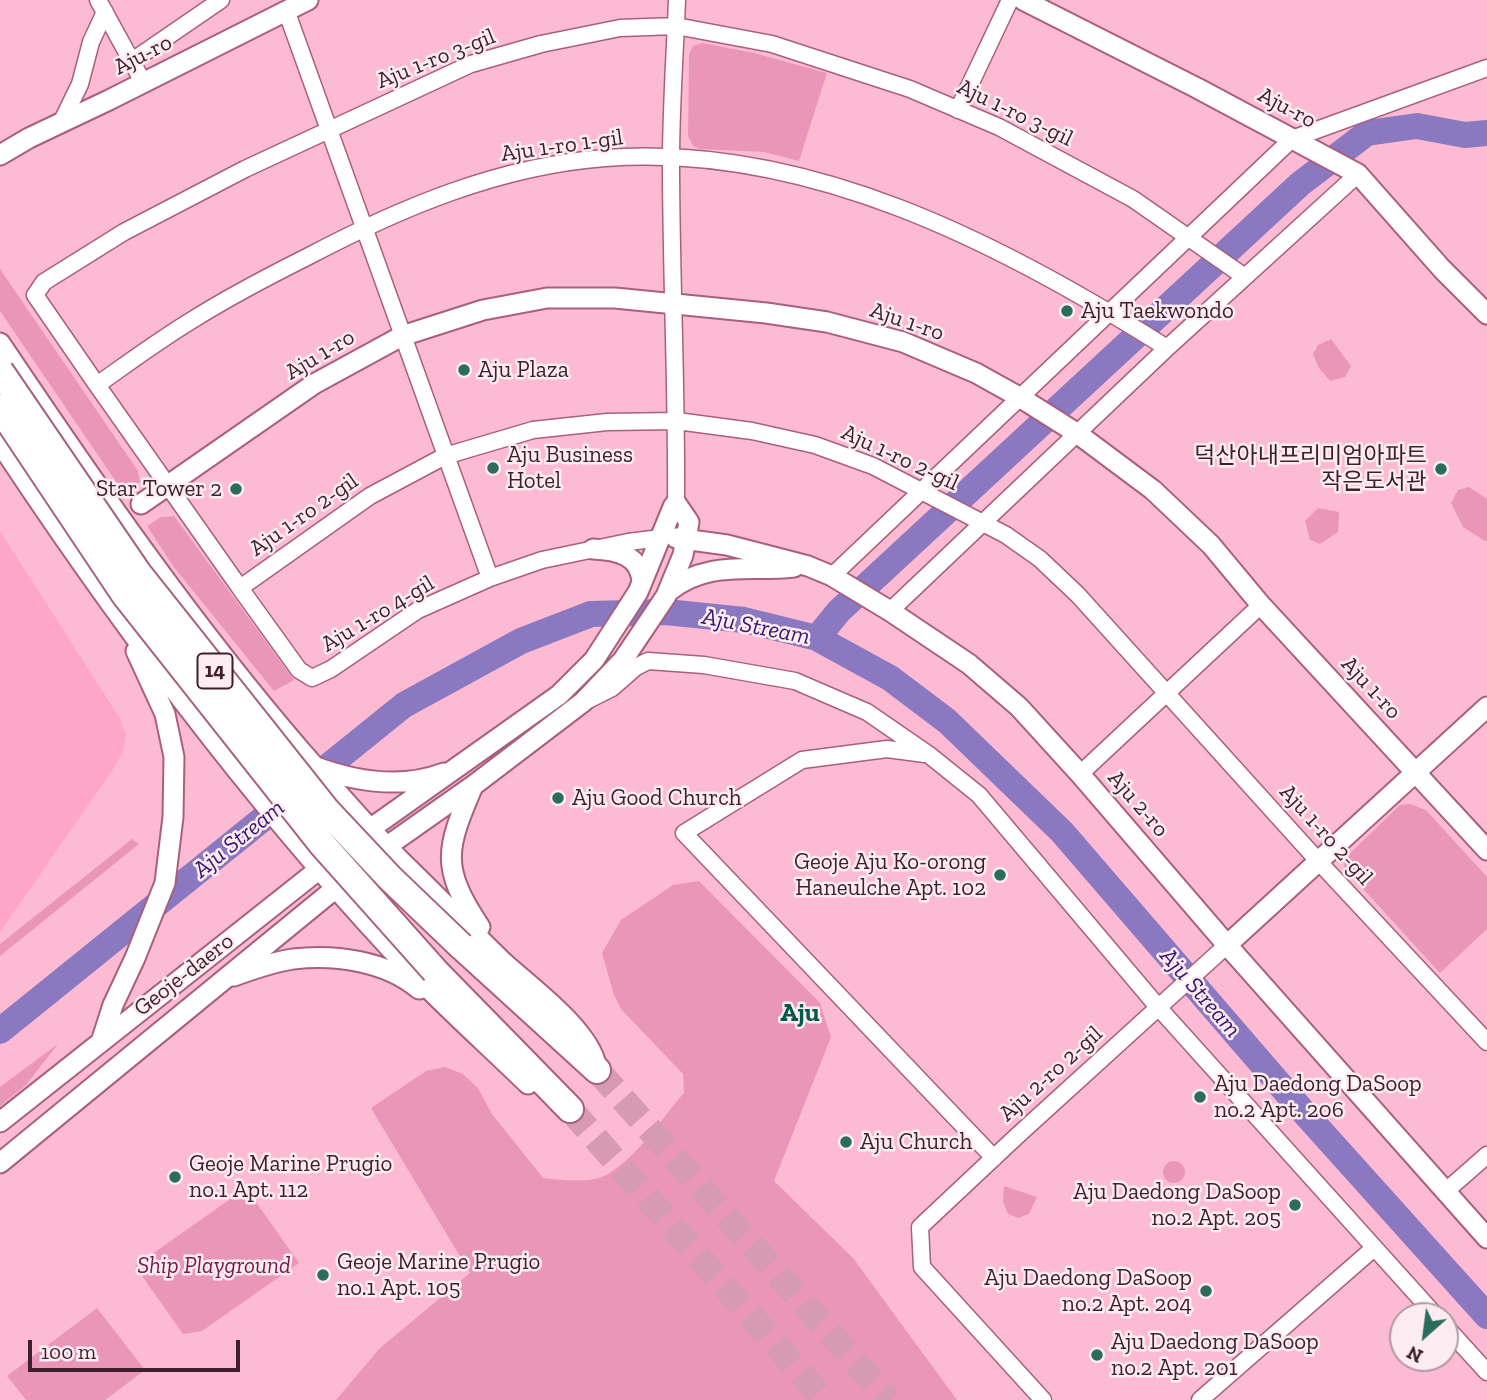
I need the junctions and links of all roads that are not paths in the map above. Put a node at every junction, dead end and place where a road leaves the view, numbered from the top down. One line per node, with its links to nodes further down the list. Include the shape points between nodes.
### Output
1 (221, 0): 9 (street)
2 (308, 0): 7 (street, Aju-ro)
3 (677, 0): 8 (street)
4 (1010, 0): 12 (street)
5 (1023, 0): 15 (street, Aju-ro)
6 (102, 6): 9 (street); 13 (street, via 80,84)
7 (286, 10): 11 (street, Aju-ro); 14 (street)
8 (676, 26): 12 (street, Aju 1-ro 3-gil, via 772,44 910,89); 14 (street, Aju 1-ro 3-gil, via 620,28 471,64); 17 (street)
9 (132, 61): 11 (street)
10 (1487, 68): 15 (street)
11 (144, 82): 13 (street, Aju-ro)
12 (958, 110): 20 (street, Aju 1-ro 3-gil, via 1110,186)
13 (61, 123): 16 (street, Aju-ro)
14 (330, 130): 19 (street); 29 (street, Aju 1-ro 3-gil, via 175,205 44,282 35,295)
15 (1292, 139): 18 (street, Aju-ro); 20 (street)
16 (0, 155)
17 (671, 158): 19 (street, Aju 1-ro 1-gil, via 606,158 532,169 426,201); 22 (street); 23 (street, Aju 1-ro 1-gil, via 769,169 856,194 960,234)
18 (1358, 174): 21 (street); 24 (street, Aju-ro)
19 (365, 226): 25 (street); 29 (street, Aju 1-ro 1-gil, via 208,310)
20 (1189, 236): 21 (street, Aju 1-ro 3-gil); 23 (street)
21 (1245, 276): 27 (street)
22 (673, 303): 25 (street, Aju 1-ro, via 547,298 483,310); 30 (street, Aju 1-ro, via 827,322 903,342); 32 (street)
23 (1110, 313): 27 (street, Aju 1-ro 1-gil); 30 (street)
24 (1487, 314)
25 (402, 336): 35 (street); 36 (street, Aju 1-ro, via 314,384)
26 (0, 343): 58 (street, via 126,527 251,692)
27 (1167, 348): 33 (street)
28 (0, 371): 75 (highway, 14, bridge, via 138,573 327,811 390,878)
29 (97, 385): 36 (street)
30 (1021, 398): 33 (street, Aju 1-ro); 37 (street)
31 (0, 408): 76 (highway, 14, bridge, via 125,595 321,843 435,971)
32 (677, 421): 35 (street, Aju 1-ro 2-gil, via 533,430); 37 (street, Aju 1-ro 2-gil, via 815,445); 38 (street)
33 (1078, 434): 40 (street); 50 (street, Aju 1-ro, via 1153,490 1211,545)
34 (0, 443): 51 (street)
35 (444, 456): 46 (street); 47 (street, Aju 1-ro 2-gil, via 370,496)
36 (168, 484): 39 (street, Aju 1-ro); 47 (street, Aju 1-ro 2-gil)
37 (924, 490): 40 (street, Aju 1-ro 2-gil); 45 (street)
38 (677, 503): 41 (street, Geoje-daero); 42 (street, via 689,522)
39 (141, 504)
40 (981, 523): 52 (street); 53 (street, Aju 1-ro 2-gil, via 1040,559)
41 (661, 538): 42 (street, Aju 2-ro); 43 (street, Aju 1-ro 4-gil); 48 (street, Geoje-daero)
42 (687, 539): 44 (street, Aju 2-ro); 49 (street)
43 (593, 549): 46 (street, Aju 1-ro 4-gil); 48 (street, via 632,557 639,567)
44 (808, 566): 45 (street, Aju 2-ro); 49 (street, via 718,569 684,579)
45 (832, 576): 52 (street, Aju 2-ro)
46 (489, 579): 47 (street, Aju 1-ro 4-gil, via 418,610 312,678 299,670)
47 (240, 588)
48 (640, 588): 57 (street, Geoje-daero, via 593,660 559,695)
49 (667, 594): 54 (street, Geoje-daero, via 623,660)
50 (1261, 605): 53 (street); 59 (street, Aju 1-ro)
51 (116, 609): 66 (street); 73 (street, via 165,714 174,757 173,817 165,883)
52 (890, 611): 60 (street, Aju 2-ro, via 970,664 1019,707)
53 (1167, 693): 60 (street); 65 (street, Aju 1-ro 2-gil)
54 (583, 702): 56 (street, via 612,688 648,661 704,665 795,681 867,712); 61 (street, Geoje-daero)
55 (1487, 707): 59 (street)
56 (928, 754): 71 (street, via 979,795); 79 (street, via 887,749 802,760 684,833)
57 (461, 766): 58 (street, via 397,783 344,777); 62 (street, Geoje-daero)
58 (315, 767): 62 (street)
59 (1416, 772): 64 (street, Aju 1-ro); 65 (street)
60 (1080, 774): 68 (street, Aju 2-ro)
61 (474, 785): 63 (street, Geoje-daero); 69 (street, via 452,837 451,865 465,904)
62 (370, 829): 63 (street); 66 (street, Geoje-daero)
63 (386, 847): 67 (street, Geoje-daero); 69 (street)
64 (1487, 850)
65 (1320, 863): 68 (street); 74 (street, Aju 1-ro 2-gil)
66 (319, 869): 67 (street); 73 (street, Geoje-daero)
67 (336, 887): 70 (street, Geoje-daero); 72 (street)
68 (1227, 945): 71 (street, Aju 2-ro 2-gil); 81 (street, Aju 2-ro)
69 (501, 960): 75 (street, via 572,1025 591,1049)
70 (223, 979): 72 (street, via 292,959 353,961 400,976); 80 (street, Geoje-daero)
71 (1158, 1007): 79 (street, Aju 2-ro 2-gil); 83 (street)
72 (457, 1014): 76 (street, via 543,1099)
73 (102, 1039): 77 (street, Geoje-daero)
74 (1487, 1042)
75 (597, 1070)
76 (570, 1109)
77 (0, 1122)
78 (1487, 1155): 81 (street)
79 (994, 1158): 87 (street, Aju 2-ro 2-gil, via 920,1227 922,1267)
80 (0, 1163)
81 (1446, 1191): 82 (street, Aju 2-ro)
82 (1487, 1238)
83 (1374, 1248): 84 (street); 88 (street)
84 (1423, 1302)
85 (1459, 1341): 86 (street)
86 (1487, 1372)
87 (1043, 1400)
88 (1200, 1400)

